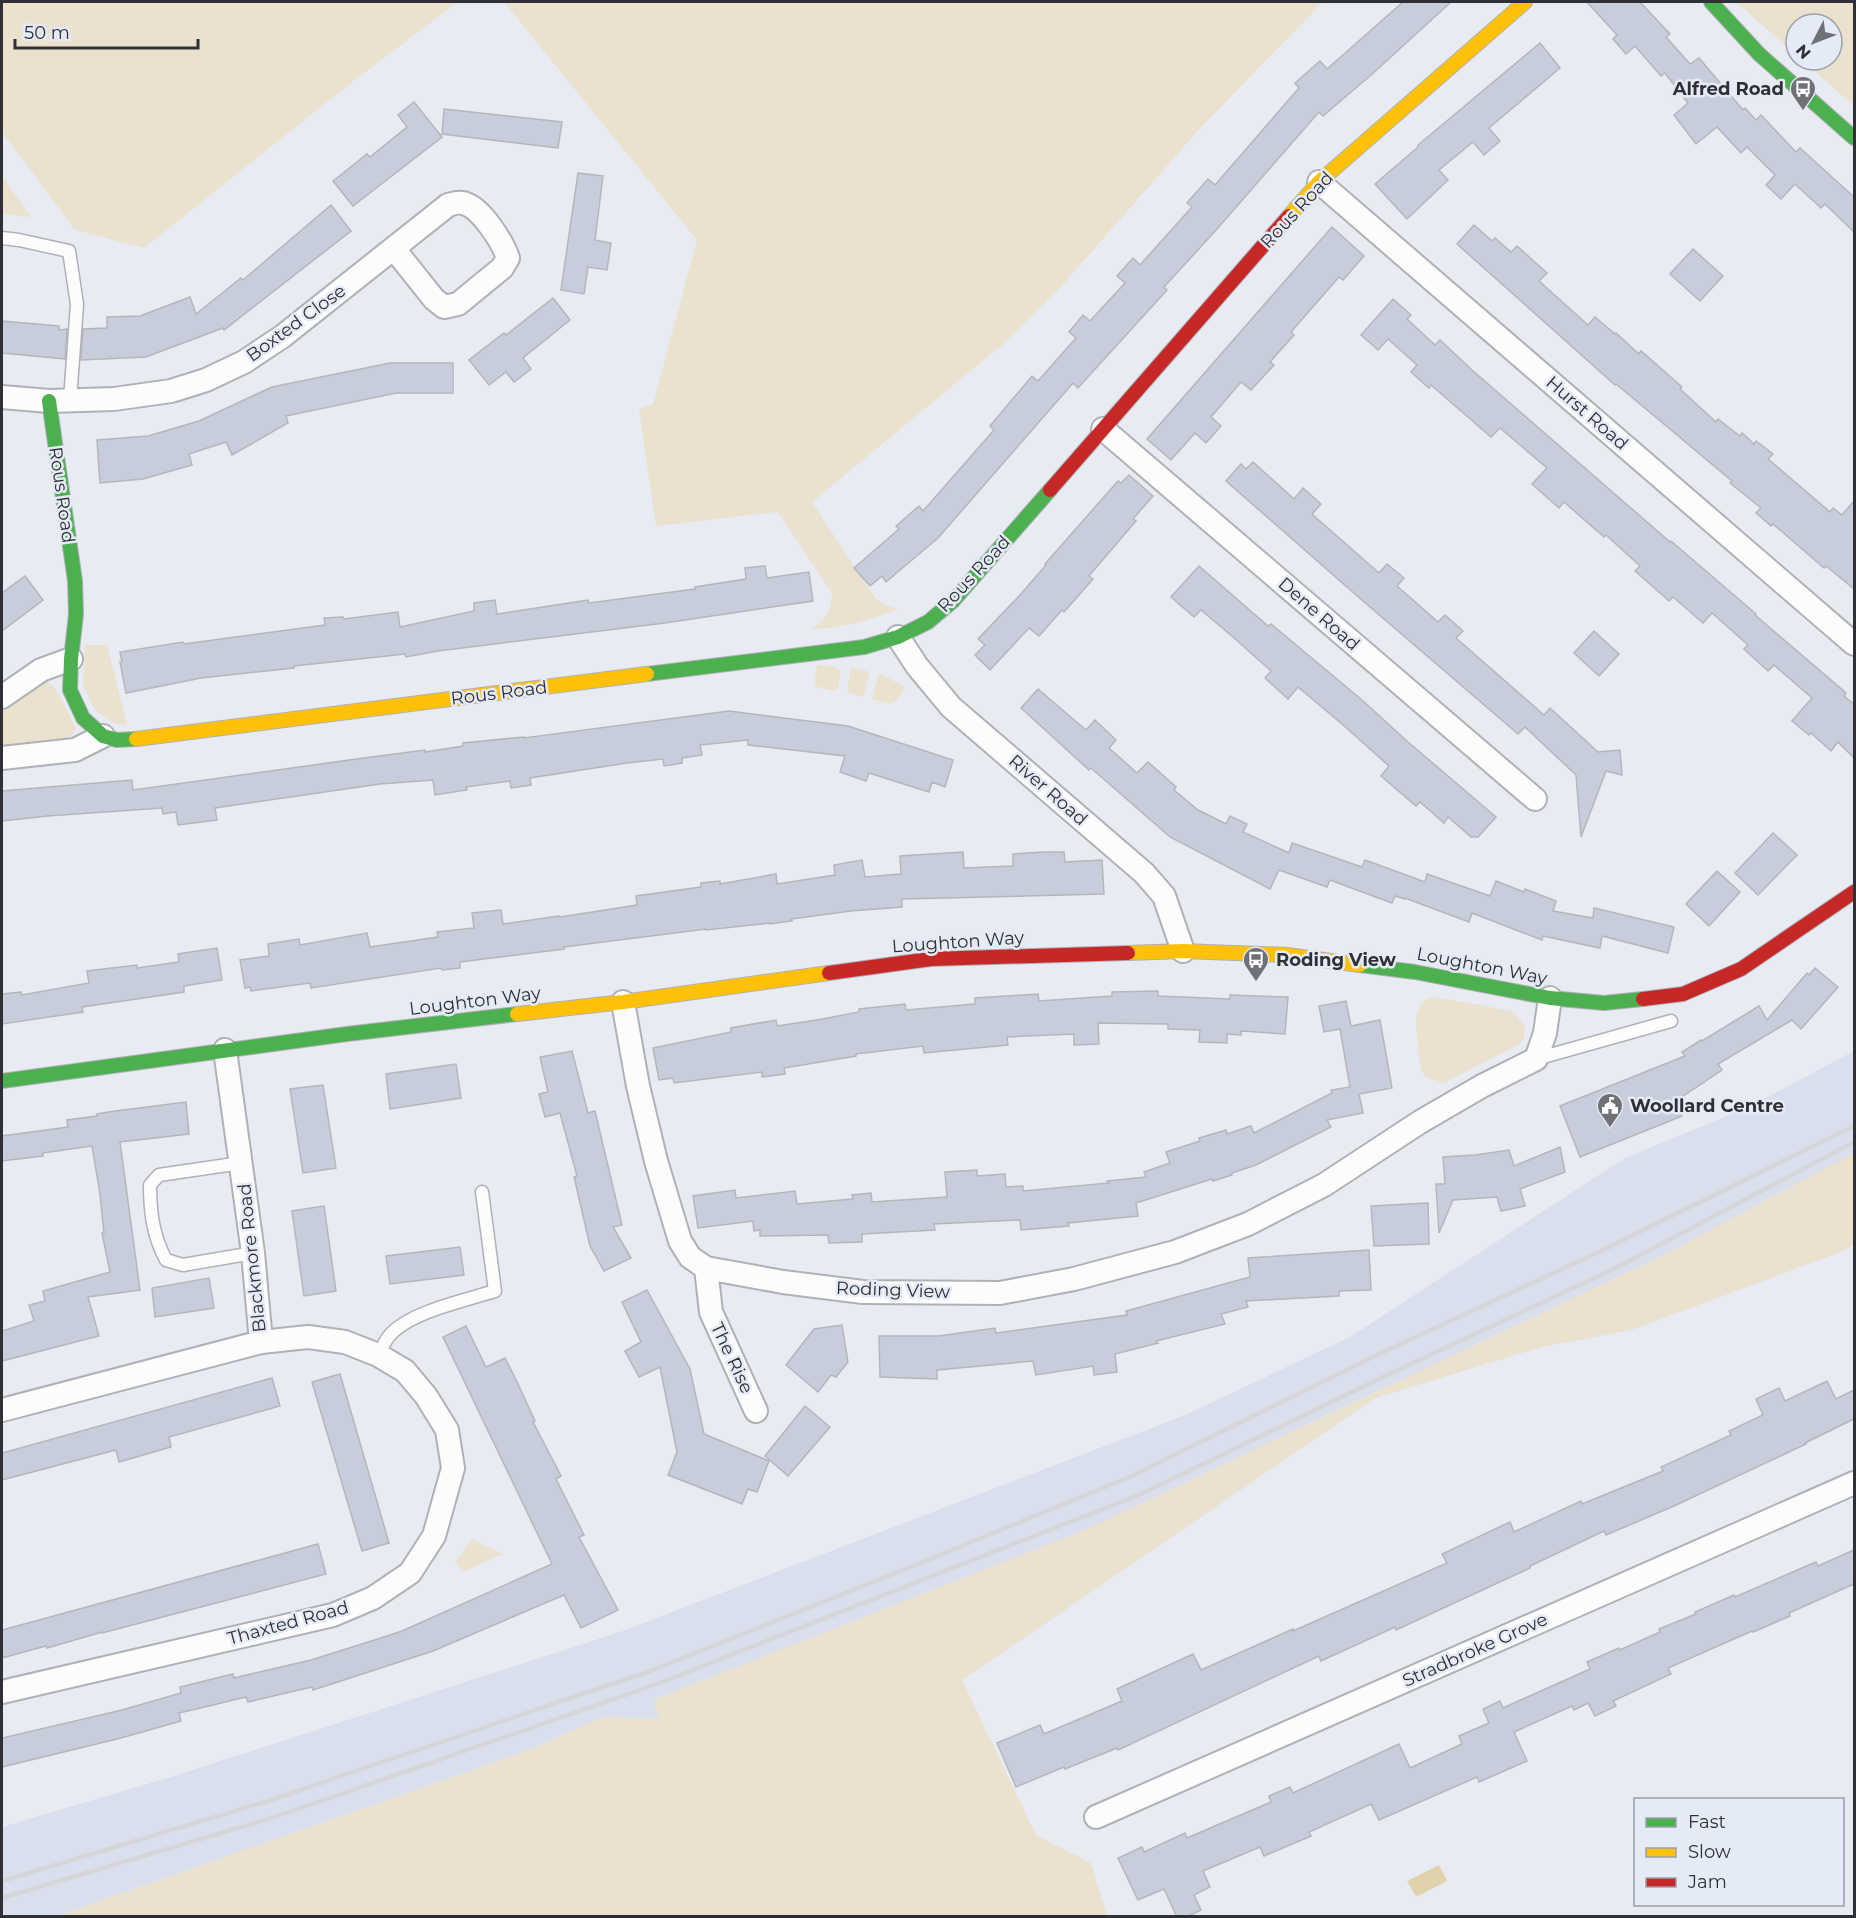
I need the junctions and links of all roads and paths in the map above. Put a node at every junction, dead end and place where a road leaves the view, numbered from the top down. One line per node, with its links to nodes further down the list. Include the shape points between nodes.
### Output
1 (1525, 2): 4 (street, Rous Road)
2 (1711, 2): 3 (street, via 1759,54)
3 (1854, 138)
4 (1319, 182): 9 (street, Rous Road); 11 (street, Hurst Road)
5 (2, 238): 8 (lane, via 69,251 77,304)
6 (394, 249): 6 (street, Boxted Close, via 448,205 463,202 475,208 508,258 502,268 458,304 444,307); 8 (street, Boxted Close, via 283,336 244,362 206,380 171,392)
7 (2, 397): 8 (street, Boxted Close)
8 (60, 401): 12 (street, Rous Road, via 67,535 75,581)
9 (1103, 429): 10 (street, Rous Road, via 953,601 928,622); 16 (street, Dene Road)
10 (898, 637): 14 (street, Rous Road, via 856,648 137,739); 18 (street, River Road, via 951,707 1144,873 1164,896)
11 (1854, 644)
12 (71, 659): 13 (street, via 41,670); 14 (street, Rous Road, via 70,690 83,718)
13 (2, 697)
14 (103, 736): 15 (street, via 75,750)
15 (2, 758)
16 (1535, 799)
17 (1854, 892): 19 (street, Loughton Way, via 1741,969 1683,994 1604,1003)
18 (1183, 951): 19 (street, Loughton Way, via 1287,955 1372,965); 20 (street, Loughton Way, via 931,958)
19 (1550, 998): 23 (street)
20 (623, 1002): 22 (street, Loughton Way); 28 (street, via 638,1086 680,1241 690,1257)
21 (1671, 1021): 23 (lane)
22 (225, 1050): 24 (street, Loughton Way); 25 (street, Blackmore Road)
23 (1536, 1059): 28 (street, Roding View, via 1420,1122 1324,1185 1248,1224 1175,1252 1074,1279 1000,1293 863,1292)
24 (2, 1081)
25 (241, 1163): 27 (street, Blackmore Road); 27 (lane, via 159,1175 150,1185 150,1211 158,1246 166,1260 183,1265)
26 (482, 1192): 30 (lane, via 495,1291 404,1323 389,1335)
27 (253, 1253): 29 (street, Blackmore Road)
28 (706, 1268): 32 (street, The Rise, via 711,1312)
29 (261, 1342): 30 (street, Thaxted Road, via 308,1337 345,1342); 31 (street, Blackmore Road)
30 (378, 1355): 34 (street, Thaxted Road, via 405,1371 426,1396 447,1430 453,1467 434,1536 410,1573 374,1598 333,1615)
31 (2, 1410)
32 (756, 1411)
33 (1854, 1483): 35 (street, Stradbroke Grove)
34 (2, 1692)
35 (1096, 1817)

